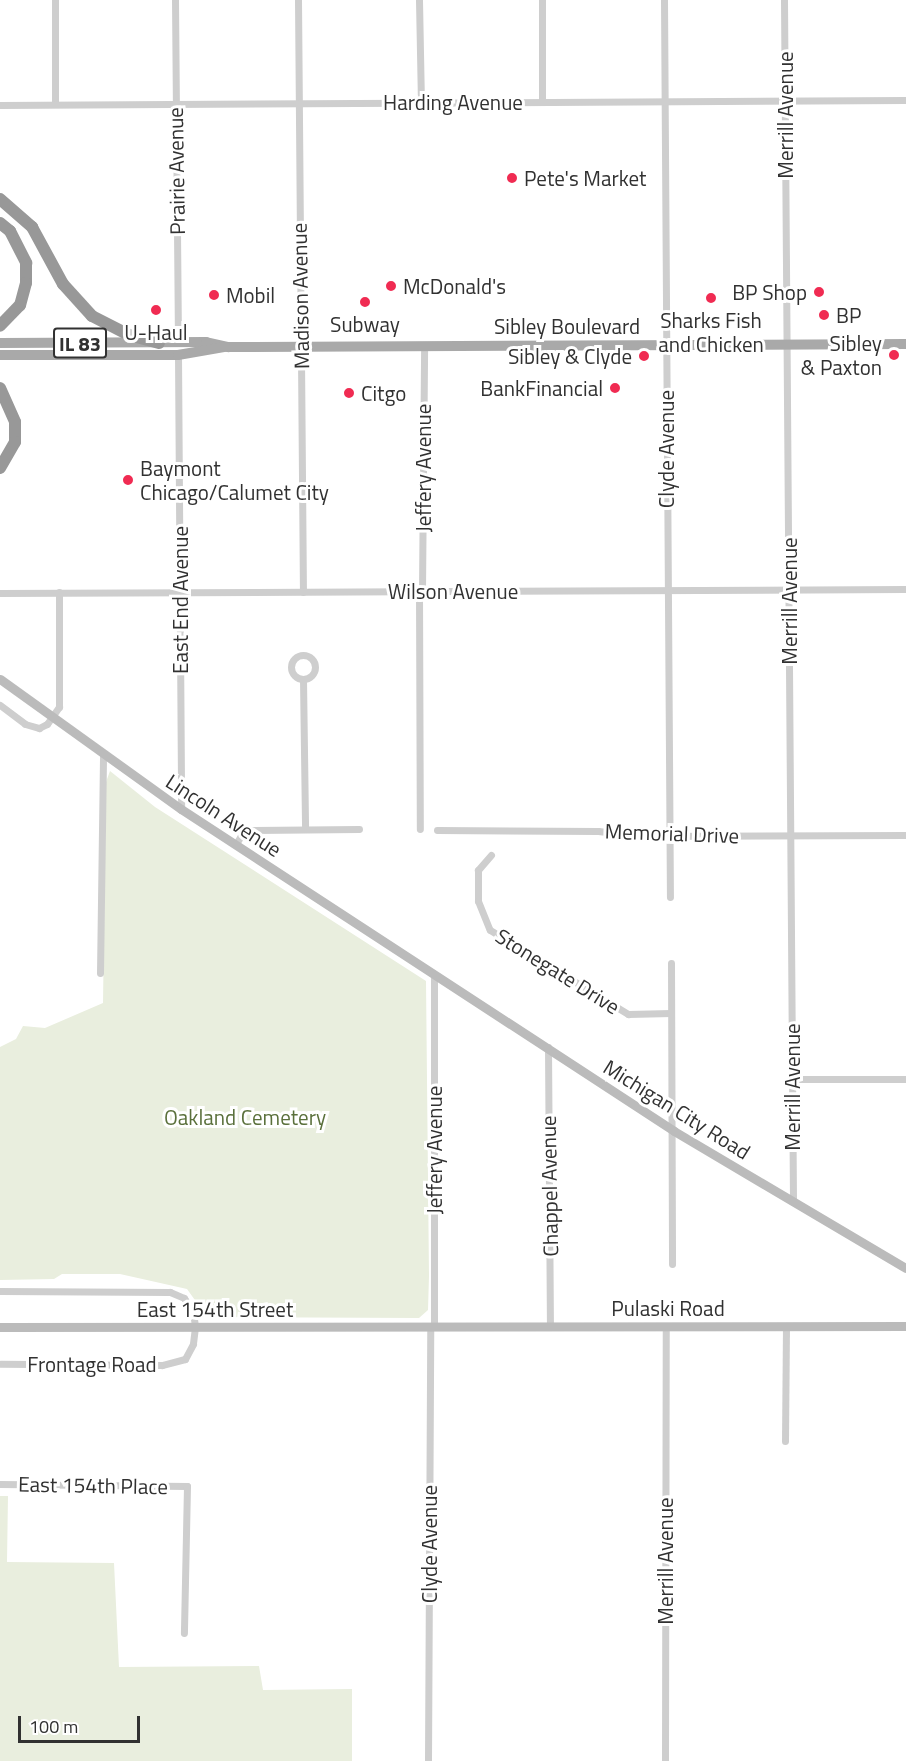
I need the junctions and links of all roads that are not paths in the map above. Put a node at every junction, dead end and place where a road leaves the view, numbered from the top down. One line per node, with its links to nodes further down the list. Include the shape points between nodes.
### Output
1 (55, 0): 14 (street)
2 (175, 0): 15 (street, Prairie Avenue)
3 (298, 0): 13 (street, Madison Avenue)
4 (419, 0): 11 (street)
5 (542, 0): 12 (street)
6 (664, 0): 10 (street, Clyde Avenue)
7 (784, 0): 8 (street, Merrill Avenue)
8 (785, 100): 9 (street, Harding Avenue); 10 (street, Harding Avenue); 23 (street, Merrill Avenue)
9 (906, 100)
10 (665, 101): 12 (street, Harding Avenue); 25 (street, Clyde Avenue)
11 (421, 102): 12 (street, Harding Avenue); 13 (street, Harding Avenue)
12 (542, 102)
13 (298, 103): 15 (street, Harding Avenue); 26 (street, Madison Avenue)
14 (55, 104): 15 (street, Harding Avenue); 16 (street, Harding Avenue)
15 (176, 104): 22 (street, Prairie Avenue)
16 (0, 105)
17 (0, 199): 21 (highway, via 32,227 63,284 92,315 129,335)
18 (0, 223): 19 (highway, via 10,231 26,263 20,305)
19 (0, 326)
20 (0, 343): 21 (main road, Sibley Boulevard / IL 83)
21 (159, 343): 22 (main road, Sibley Boulevard / IL 83)
22 (178, 343): 28 (main road, Sibley Boulevard / IL 83)
23 (787, 344): 24 (main road, Sibley Boulevard / IL 83); 25 (main road, Sibley Boulevard / IL 83); 35 (street, Merrill Avenue)
24 (906, 344)
25 (666, 345): 27 (main road, Sibley Boulevard / IL 83); 34 (street, Clyde Avenue)
26 (301, 346): 27 (main road, Sibley Boulevard / IL 83); 28 (main road, Sibley Boulevard / IL 83); 39 (street, Madison Avenue)
27 (424, 346): 36 (street, Jeffery Avenue)
28 (228, 347): 30 (main road, Sibley Boulevard)
29 (0, 355): 30 (main road, Sibley Boulevard)
30 (178, 355): 38 (street, East End Avenue)
31 (0, 388): 32 (highway, via 15,422 15,442)
32 (0, 468)
33 (906, 589): 35 (street, Wilson Avenue)
34 (667, 590): 35 (street, Wilson Avenue); 36 (street, Wilson Avenue); 53 (street, Clyde Avenue)
35 (789, 590): 51 (street, Merrill Avenue)
36 (420, 591): 39 (street, Wilson Avenue); 49 (street, Jeffery Avenue)
37 (59, 592): 38 (street, Wilson Avenue); 40 (street, Wilson Avenue); 44 (street, via 59,708)
38 (180, 592): 39 (street, Wilson Avenue); 46 (street, East End Avenue)
39 (303, 592)
40 (0, 593)
41 (0, 679): 44 (street, Lincoln Avenue)
42 (303, 679): 47 (street)
43 (0, 705): 44 (street, via 25,724 39,728)
44 (54, 717): 45 (street, Lincoln Avenue)
45 (103, 754): 46 (street, Lincoln Avenue); 58 (street)
46 (181, 809): 54 (street, Lincoln Avenue)
47 (305, 829): 48 (street); 54 (street, via 244,830)
48 (359, 829)
49 (420, 829)
50 (437, 830): 53 (street, Memorial Drive, via 598,831)
51 (791, 835): 52 (street, Memorial Drive); 53 (street, Memorial Drive); 62 (street, Merrill Avenue)
52 (906, 835)
53 (669, 836): 56 (street, Clyde Avenue)
54 (236, 844): 59 (street, Lincoln Avenue)
55 (491, 855): 60 (street, Stonegate Drive, via 478,870 478,901 490,930 628,1014)
56 (670, 897)
57 (671, 963): 60 (street)
58 (100, 974)
59 (434, 974): 61 (street, Michigan City Road); 69 (street, Jeffery Avenue)
60 (671, 1014): 64 (street)
61 (548, 1047): 64 (street, Michigan City Road); 70 (street, Chappel Avenue)
62 (792, 1079): 63 (street); 65 (street, Merrill Avenue)
63 (906, 1079)
64 (674, 1131): 65 (street, Michigan City Road); 66 (street)
65 (793, 1202): 67 (street, Michigan City Road)
66 (672, 1264)
67 (906, 1268)
68 (0, 1291): 75 (street, via 170,1292 184,1298 193,1312)
69 (432, 1326): 70 (street, Pulaski Road); 75 (street, East 154th Street); 80 (street, Clyde Avenue)
70 (550, 1326): 71 (street, Pulaski Road)
71 (666, 1326): 72 (street, Pulaski Road); 81 (street, Merrill Avenue)
72 (786, 1326): 73 (street, Pulaski Road); 77 (street)
73 (906, 1326)
74 (0, 1327): 75 (street, East 154th Street)
75 (195, 1328): 76 (street, Frontage Road, via 194,1344 185,1359 162,1365)
76 (0, 1364)
77 (785, 1441)
78 (0, 1484): 79 (street, East 154th Place, via 187,1486)
79 (184, 1633)
80 (428, 1761)
81 (665, 1761)

